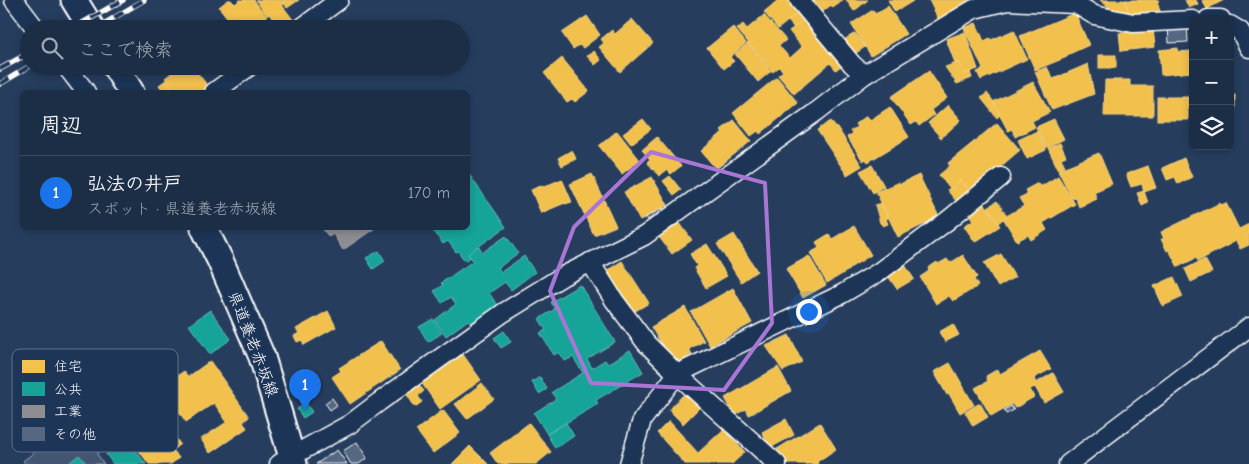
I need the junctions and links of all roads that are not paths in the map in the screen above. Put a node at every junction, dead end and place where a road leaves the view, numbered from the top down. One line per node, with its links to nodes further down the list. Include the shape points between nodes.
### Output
1 (14, 0): 5 (street)
2 (74, 0): 6 (main road)
3 (339, 0): 7 (street)
4 (800, 0): 14 (street)
5 (29, 20)
6 (86, 20)
7 (312, 20)
8 (1189, 20): 14 (street, via 1133,23 1094,15 1076,4 1007,1 974,9)
9 (1240, 27): 10 (street)
10 (1249, 48)
11 (73, 75): 15 (street)
12 (121, 75): 16 (main road)
13 (238, 75): 17 (street)
14 (864, 75): 20 (street, via 644,236)
15 (84, 90)
16 (130, 90)
17 (217, 90)
18 (1001, 176): 22 (street, via 879,272 842,294)
19 (205, 230): 23 (main road, 県道養老赤坂線, via 262,358)
20 (590, 262): 22 (street, via 646,343); 23 (street, via 503,313 350,424)
21 (1249, 326): 26 (street)
22 (677, 374): 24 (street, via 642,420); 25 (street)
23 (288, 461)
24 (629, 464)
25 (777, 464)
26 (1068, 464)

